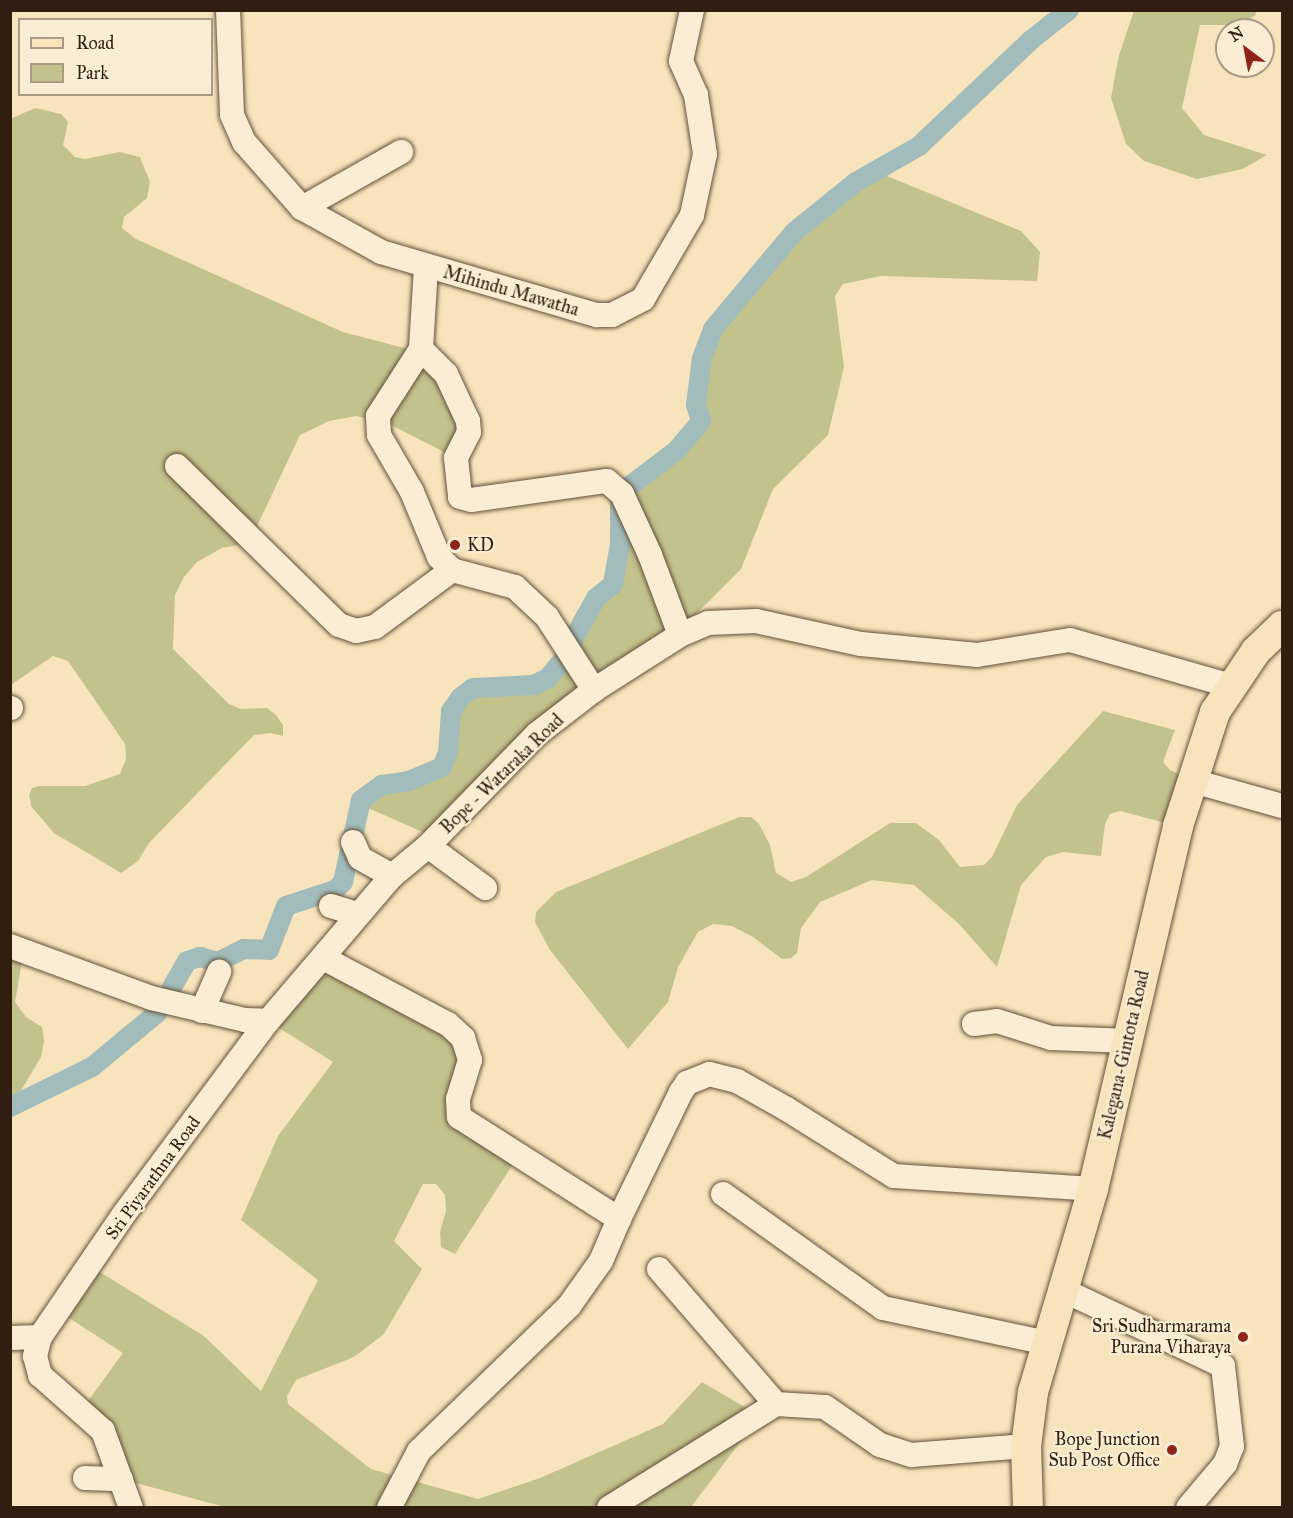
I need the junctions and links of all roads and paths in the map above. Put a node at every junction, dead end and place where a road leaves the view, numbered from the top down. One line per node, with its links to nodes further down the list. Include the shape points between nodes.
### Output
1 (228, 10): 4 (street, Mihindu Mawatha, via 232,115 243,142)
2 (692, 10): 5 (street, Mihindu Mawatha, via 681,61 696,95 705,154 692,215 643,299 612,315 597,315)
3 (401, 152): 4 (street)
4 (302, 208): 5 (street, Mihindu Mawatha, via 381,252)
5 (426, 267): 6 (street)
6 (421, 349): 8 (street, via 378,416 379,435 412,492 439,557); 10 (street, via 446,375 468,421 469,432 456,458 460,497 471,500 607,481 622,494)
7 (177, 466): 8 (street, via 339,625 356,631 375,627)
8 (452, 570): 12 (street, via 515,587 547,617)
9 (1282, 626): 11 (main road, Kalegana-Gintota Road, via 1256,651)
10 (680, 635): 11 (street, Bope - Wataraka Road, via 708,623 756,621 861,645 977,655 1070,640); 12 (street, Bope - Wataraka Road)
11 (1231, 686): 13 (main road, Kalegana-Gintota Road, via 1215,712)
12 (594, 690): 16 (street, Bope - Wataraka Road, via 537,734)
13 (1193, 781): 14 (street); 27 (main road, Kalegana-Gintota Road, via 1147,950)
14 (1282, 806)
15 (353, 842): 17 (street, via 360,858)
16 (428, 846): 17 (street, Bope - Wataraka Road); 18 (street)
17 (392, 876): 20 (street, Bope - Wataraka Road)
18 (486, 888)
19 (331, 906): 20 (street)
20 (358, 914): 22 (street, Bope - Wataraka Road)
21 (10, 946): 24 (street, via 151,998)
22 (325, 959): 25 (street, Bope - Wataraka Road); 30 (street, via 448,1024 463,1038 470,1060 458,1099 459,1117)
23 (219, 972): 24 (street)
24 (202, 1011): 25 (street)
25 (268, 1021): 33 (street, Sri Piyarathna Road, via 124,1214)
26 (974, 1024): 27 (street, via 997,1022 1051,1038)
27 (1130, 1041): 28 (main road, Kalegana-Gintota Road)
28 (1093, 1188): 30 (street, via 894,1176 737,1082 709,1074 687,1083); 32 (main road, Kalegana-Gintota Road)
29 (723, 1194): 35 (street, via 883,1308)
30 (619, 1219): 41 (street, via 601,1261 570,1306 418,1451)
31 (658, 1269): 36 (street)
32 (1063, 1290): 35 (main road, Kalegana-Gintota Road); 44 (street, via 1223,1366 1232,1446 1225,1464)
33 (40, 1337): 34 (street); 39 (street, Sri Piyarathna Road, via 35,1356 40,1376 103,1431)
34 (10, 1338)
35 (1047, 1343): 37 (main road, Kalegana-Gintota Road, via 1033,1392)
36 (776, 1404): 37 (street, via 825,1407 880,1445 911,1455); 42 (street)
37 (1026, 1446): 43 (main road, Kalegana-Gintota Road)
38 (85, 1478): 39 (street)
39 (121, 1479): 40 (street, Sri Piyarathna Road)
40 (130, 1508)
41 (389, 1508)
42 (609, 1508)
43 (1028, 1508)
44 (1188, 1508)

